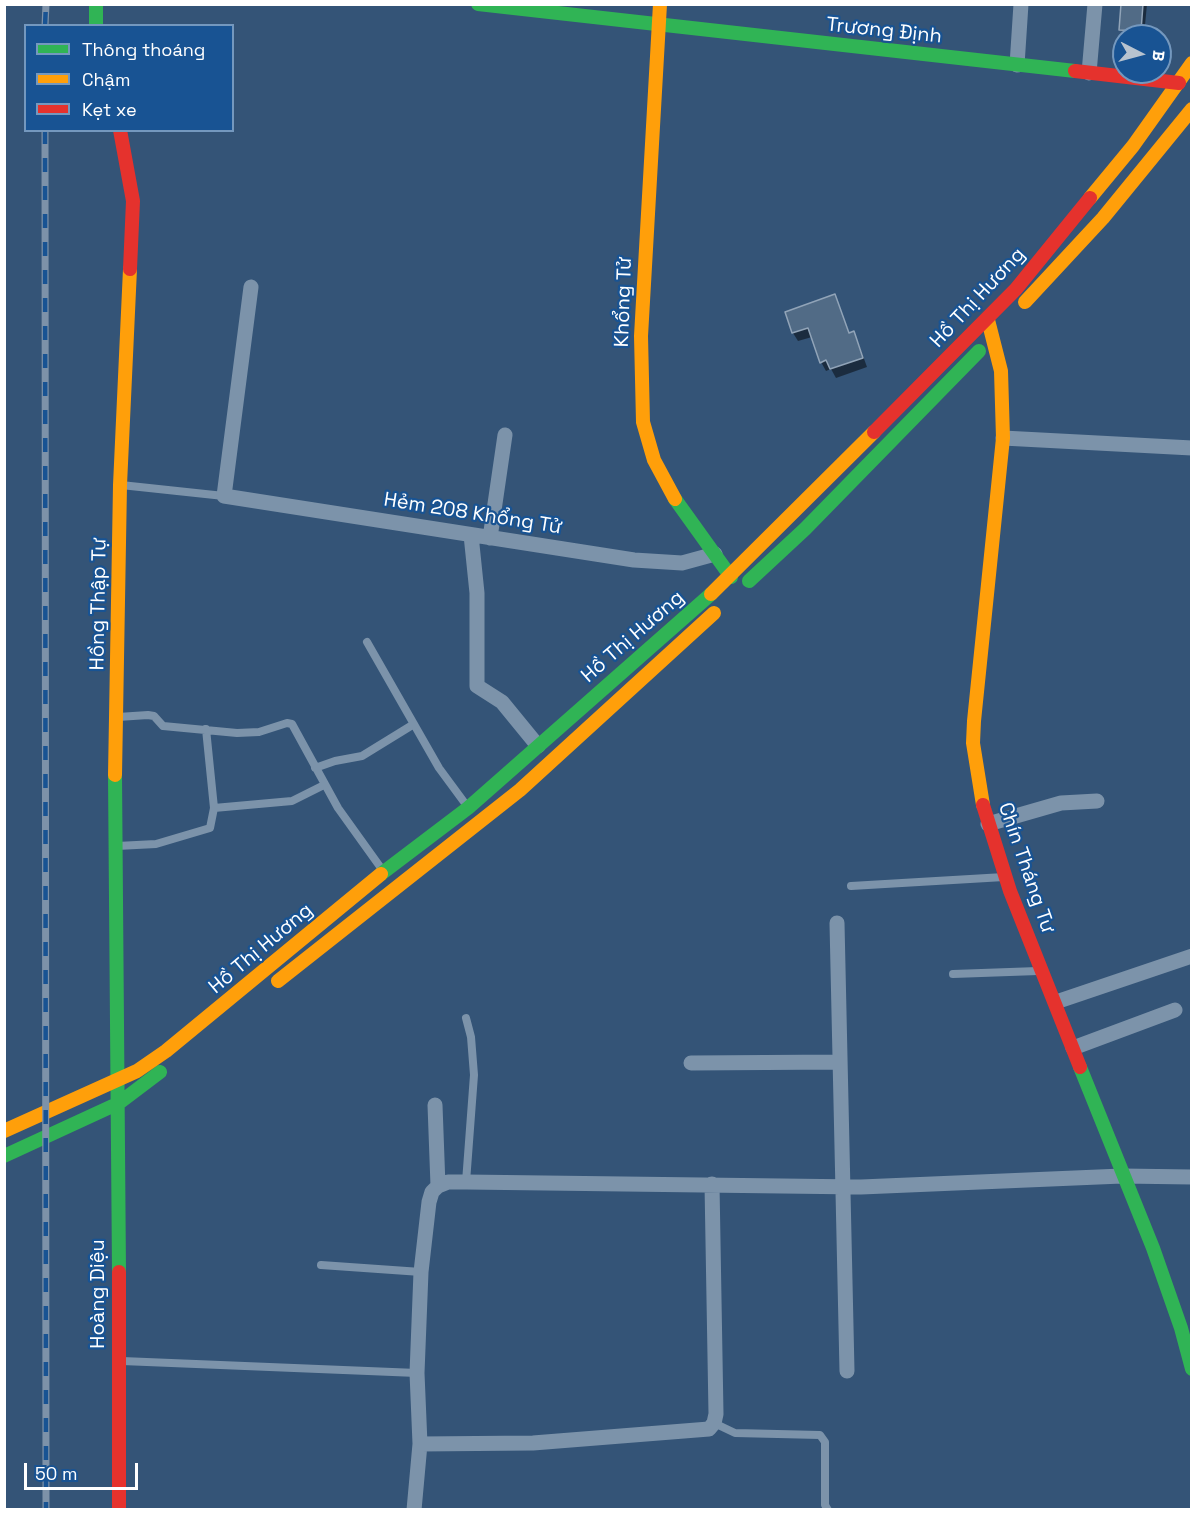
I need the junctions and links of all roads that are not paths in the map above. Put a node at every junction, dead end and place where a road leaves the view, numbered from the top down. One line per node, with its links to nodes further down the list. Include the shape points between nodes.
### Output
1 (96, 4): 6 (street)
2 (478, 4): 7 (street, Trương Định)
3 (660, 4): 7 (street, Khổng Tử)
4 (1021, 4): 9 (street)
5 (1095, 4): 10 (street)
6 (96, 24)
7 (660, 25): 9 (street, Trương Định); 27 (street, Khổng Tử, via 641,336 643,422 664,480)
8 (1191, 63): 11 (street, Hồ Thị Hương)
9 (1017, 65): 10 (street, Trương Định)
10 (1089, 73): 11 (street, Trương Định)
11 (1185, 85): 12 (street, Hồ Thị Hương)
12 (1168, 100): 13 (street); 18 (street, Hồ Thị Hương, via 1088,203)
13 (1191, 102)
14 (1191, 108): 17 (street, Hồ Thị Hương, via 1103,218)
15 (120, 132): 23 (street, Hồng Thập Tự, via 133,201)
16 (251, 287): 24 (street)
17 (1017, 310)
18 (988, 320): 19 (street, Chín Tháng Tư); 28 (street, Hồ Thị Hương)
19 (997, 332): 21 (street, Chín Tháng Tư); 29 (street, Hồ Thị Hương, via 805,529)
20 (505, 435): 26 (street)
21 (1003, 438): 22 (street); 41 (street, Chín Tháng Tư, via 972,743)
22 (1191, 448)
23 (120, 485): 24 (lane, Hẻm 208 Khổng Tử); 32 (street, Hồng Thập Tự)
24 (224, 496): 25 (street, Hẻm 208 Khổng Tử)
25 (471, 535): 26 (street, Hẻm 208 Khổng Tử); 35 (street, via 477,593 477,686 502,702)
26 (490, 538): 27 (street, Hẻm 208 Khổng Tử, via 657,562 682,563)
27 (715, 554): 28 (street, Khổng Tử)
28 (731, 578): 35 (street, Hồ Thị Hương)
29 (740, 589)
30 (724, 604): 50 (street, Hồ Thị Hương, via 520,790)
31 (367, 642): 33 (lane)
32 (116, 717): 34 (lane, via 148,715 163,726); 42 (street, Hồng Thập Tự)
33 (414, 724): 36 (lane, via 362,756); 40 (lane)
34 (206, 729): 36 (lane, via 249,734 292,724); 39 (lane)
35 (538, 746): 40 (street, Hồ Thị Hương)
36 (315, 768): 37 (lane)
37 (324, 785): 39 (lane, via 292,801); 43 (lane)
38 (1097, 801): 41 (street, via 1062,803)
39 (214, 808): 42 (lane, via 213,823 206,831 156,844)
40 (468, 808): 43 (street, Hồ Thị Hương)
41 (988, 824): 44 (street, Chín Tháng Tư)
42 (114, 846): 58 (street, Hồng Thập Tự)
43 (384, 872): 58 (street, Hồ Thị Hương, via 166,1051)
44 (1005, 877): 45 (lane); 48 (street, Chín Tháng Tư)
45 (851, 886)
46 (837, 923): 56 (street)
47 (1191, 956): 51 (street)
48 (1043, 970): 49 (lane); 51 (street, Chín Tháng Tư)
49 (953, 974)
50 (269, 988)
51 (1056, 1002): 55 (street, Chín Tháng Tư)
52 (1175, 1010): 55 (street)
53 (466, 1018): 65 (lane, via 474,1075)
54 (204, 1038): 59 (street)
55 (1073, 1048): 63 (street, Chín Tháng Tư)
56 (840, 1062): 57 (street); 68 (street)
57 (691, 1063)
58 (119, 1079): 59 (street, Hoàng Diệu); 61 (street, Hồ Thị Hương)
59 (119, 1103): 62 (street); 71 (street, Hoàng Diệu)
60 (435, 1105): 67 (street)
61 (4, 1131)
62 (4, 1156)
63 (1122, 1176): 64 (street); 68 (street); 72 (street, Chín Tháng Tư, via 1168,1289)
64 (1191, 1177)
65 (466, 1182): 66 (street); 67 (street)
66 (712, 1184): 68 (street); 75 (street)
67 (438, 1186): 70 (street, via 429,1202)
68 (843, 1186): 73 (street)
69 (321, 1265): 70 (lane)
70 (422, 1272): 74 (street)
71 (119, 1361): 74 (lane); 77 (street, Hoàng Diệu)
72 (1191, 1369)
73 (848, 1371)
74 (417, 1373): 76 (street)
75 (714, 1423): 76 (street, via 709,1429 663,1434 533,1443); 79 (lane, via 735,1433 819,1435 825,1442)
76 (420, 1444): 78 (street)
77 (119, 1509)
78 (414, 1509)
79 (828, 1509)

